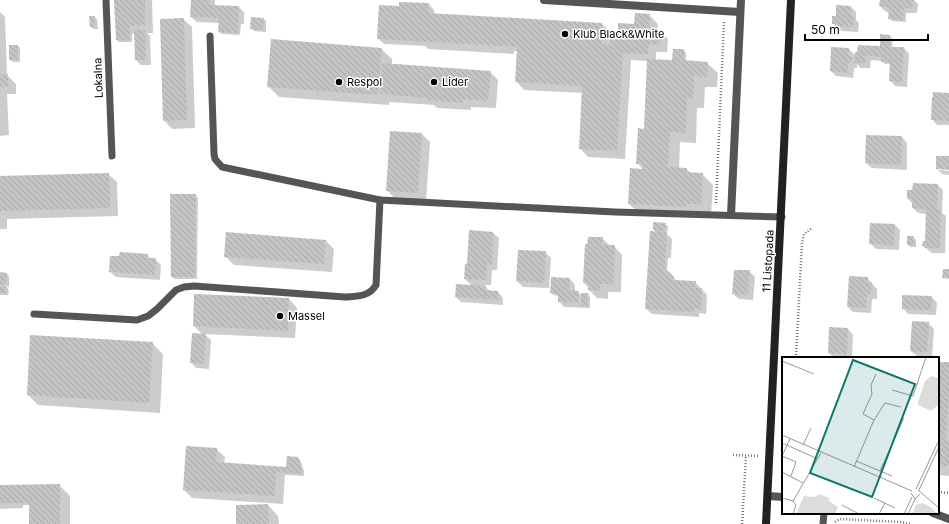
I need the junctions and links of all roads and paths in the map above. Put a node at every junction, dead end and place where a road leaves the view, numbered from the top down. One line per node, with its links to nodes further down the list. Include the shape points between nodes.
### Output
1 (106, 0): 8 (lane, Lokalna)
2 (544, 0): 5 (street)
3 (741, 0): 6 (street)
4 (791, 0): 12 (main road, 11 Listopada)
5 (725, 11): 6 (street); 10 (path)
6 (740, 12): 11 (street)
7 (210, 36): 9 (lane, via 214,154 218,164 222,167)
8 (112, 156)
9 (380, 200): 10 (lane); 14 (lane, via 376,285 364,296 345,297 194,286 176,290 156,310 137,320)
10 (716, 215): 11 (lane)
11 (731, 215): 12 (lane)
12 (782, 217): 19 (main road, 11 Listopada)
13 (812, 228): 15 (path, via 804,234 802,243)
14 (34, 314)
15 (796, 357)
16 (746, 456): 24 (path)
17 (939, 492): 18 (path)
18 (949, 493)
19 (768, 496): 20 (street); 25 (main road, 11 Listopada)
20 (782, 497)
21 (824, 514): 26 (lane)
22 (936, 514): 23 (street)
23 (949, 519)
24 (742, 524)
25 (766, 524)
26 (823, 524)
27 (834, 524): 28 (path, via 840,519)
28 (910, 524)

